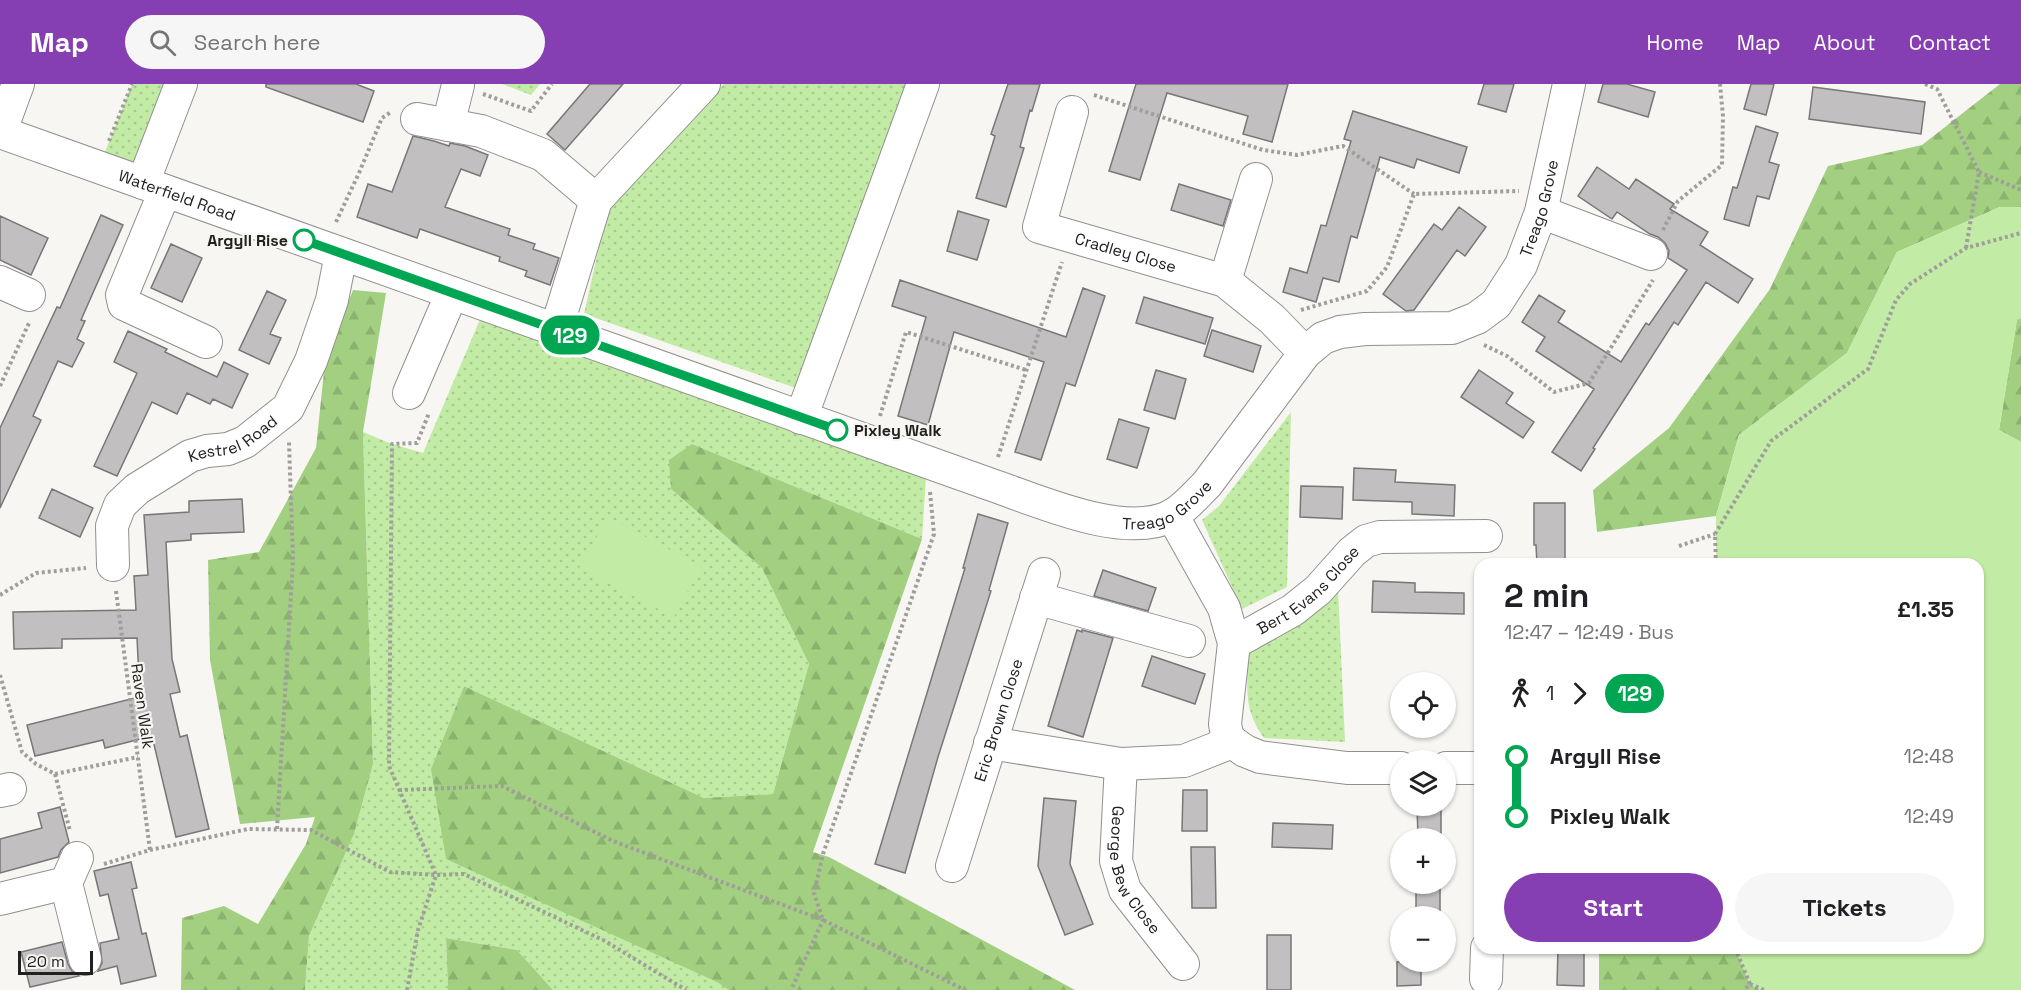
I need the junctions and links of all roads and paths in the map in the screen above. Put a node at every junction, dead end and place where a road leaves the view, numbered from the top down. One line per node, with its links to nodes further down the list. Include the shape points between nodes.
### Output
1 (18, 84): 13 (street)
2 (132, 84): 14 (path)
3 (181, 84): 17 (street)
4 (552, 84): 9 (path, via 531,111)
5 (704, 84): 20 (street)
6 (923, 84): 39 (street)
7 (1569, 84): 21 (street, Treago Grove)
8 (1925, 84): 15 (path, via 1937,89)
9 (458, 85): 12 (street)
10 (1082, 103): 19 (path, via 1263,150 1297,155 1342,146); 23 (street, Cradley Close, via 1039,227)
11 (408, 113): 12 (street); 25 (path, via 382,118)
12 (448, 124): 20 (street, via 481,131 543,155)
13 (0, 132): 14 (street, Waterfield Road)
14 (99, 167): 17 (street, Waterfield Road)
15 (1979, 172): 18 (path); 24 (path)
16 (1256, 178): 27 (street)
17 (154, 187): 25 (street, Waterfield Road); 33 (street, via 122,295 124,304)
18 (2021, 190)
19 (1414, 194): 21 (path); 31 (path, via 1387,267 1367,291)
20 (596, 200): 32 (street)
21 (1544, 201): 26 (street); 34 (street, Treago Grove, via 1521,265 1509,286 1496,304 1477,318 1452,328 1340,332 1323,338)
22 (2021, 233): 24 (path)
23 (1071, 236): 27 (street, Cradley Close); 35 (path)
24 (1966, 248): 44 (path, via 1910,284 1896,300 1868,369 1771,441)
25 (332, 250): 29 (street, Waterfield Road); 38 (street, Kestrel Road, via 328,310)
26 (1651, 254)
27 (1225, 281): 31 (street, Cradley Close)
28 (0, 282): 30 (street)
29 (452, 293): 32 (street, Waterfield Road); 37 (street)
30 (30, 306): 36 (path)
31 (1272, 319): 34 (street, Cradley Close)
32 (556, 330): 39 (street, Treago Grove)
33 (206, 342)
34 (1305, 353): 43 (street, Treago Grove, via 1208,484)
35 (1026, 370): 40 (path, via 906,332); 42 (path)
36 (0, 386)
37 (420, 402): 61 (path, via 417,443 392,444 389,766)
38 (288, 408): 48 (street, Kestrel Road, via 245,442 190,456 136,489 120,506 112,526); 62 (path, via 293,560)
39 (801, 418): 40 (street, Treago Grove)
40 (872, 442): 41 (street, Treago Grove)
41 (927, 462): 42 (street, Treago Grove); 68 (path, via 934,534 823,854 814,893)
42 (989, 484): 43 (street, Treago Grove, via 1121,524 1145,523)
43 (1172, 515): 51 (street, via 1224,608)
44 (1715, 534): 46 (path); 47 (path)
45 (1486, 536): 51 (street, Bert Evans Close, via 1380,537 1366,541 1293,610)
46 (1678, 546)
47 (1716, 558)
48 (113, 566): 49 (path, via 36,573); 55 (path, Raven Walk)
49 (0, 595)
50 (1189, 641): 54 (street, Eric Brown Close, via 1040,586)
51 (1234, 643): 53 (street, via 1225,723)
52 (0, 675): 60 (path, via 22,752)
53 (1232, 742): 56 (street, via 1184,761); 57 (street, via 1260,757 1347,768)
54 (990, 743): 56 (street); 64 (street, Eric Brown Close)
55 (138, 757): 60 (path); 63 (path, Raven Walk)
56 (1121, 764): 72 (street, George Bew Close, via 1116,861 1125,890)
57 (1390, 768)
58 (1456, 768): 59 (street)
59 (1474, 768)
60 (55, 774): 65 (path)
61 (399, 790): 66 (path); 68 (path, via 502,786 613,841)
62 (277, 829): 63 (path, via 248,829); 66 (path, via 311,830 390,872)
63 (150, 850): 65 (path)
64 (952, 866)
65 (71, 871): 67 (street); 71 (street)
66 (436, 875): 75 (path, via 418,930); 76 (path, via 464,873 605,941)
67 (0, 899)
68 (823, 920): 77 (path); 78 (path)
69 (1487, 954): 73 (street)
70 (1738, 954): 74 (path)
71 (86, 959)
72 (1184, 964)
73 (1486, 979)
74 (1750, 984): 79 (path); 80 (path)
75 (407, 990)
76 (686, 990)
77 (791, 990)
78 (965, 990)
79 (1744, 990)
80 (1764, 990)

